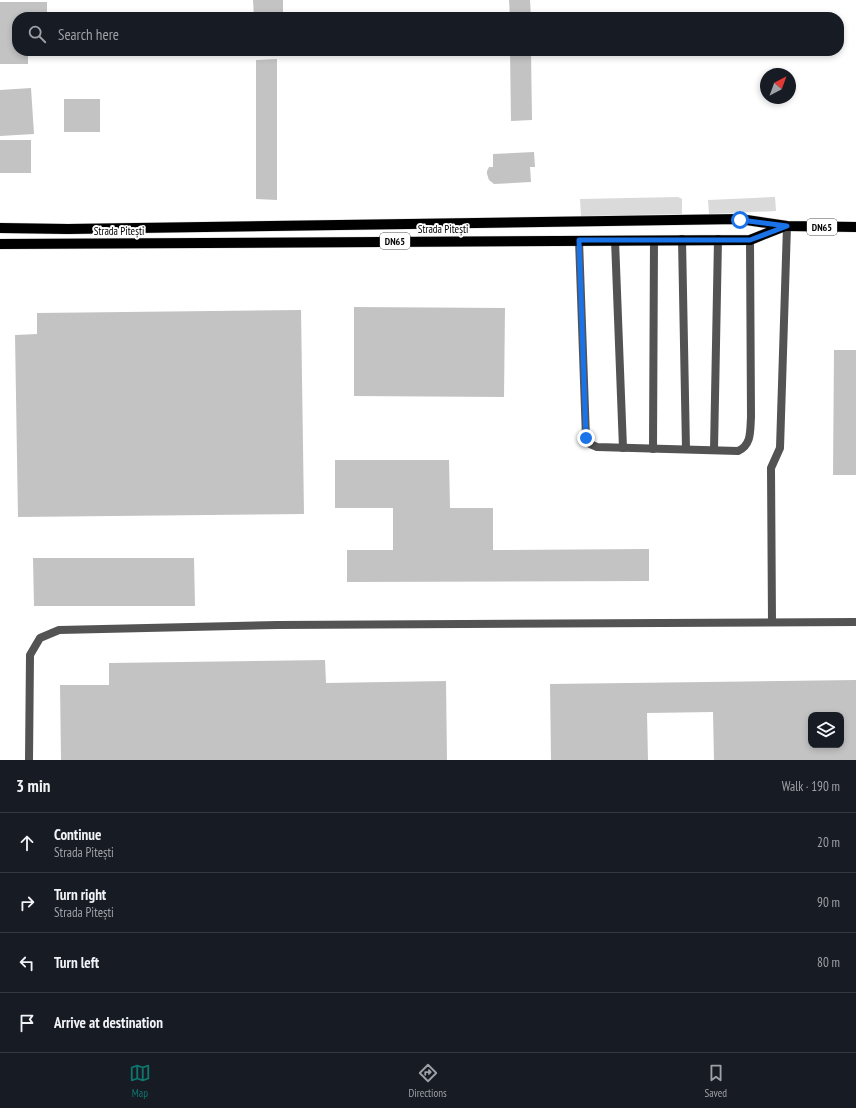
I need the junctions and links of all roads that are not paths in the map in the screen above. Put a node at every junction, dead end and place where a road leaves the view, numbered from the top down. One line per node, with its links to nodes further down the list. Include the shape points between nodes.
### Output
1 (787, 226): 2 (main road, Strada Pitești / DN65); 3 (main road, Strada Pitești / DN65, via 740,220); 9 (main road, Strada Pitești / DN65); 15 (lane, via 780,448 771,468)
2 (856, 227)
3 (0, 228)
4 (718, 239): 8 (main road, Strada Pitești / DN65); 9 (main road, Strada Pitești / DN65); 14 (lane)
5 (579, 240): 6 (main road, Strada Pitești / DN65); 10 (main road, Strada Pitești / DN65); 11 (lane, via 586,438 590,444 597,447)
6 (615, 240): 7 (main road, Strada Pitești / DN65); 11 (lane)
7 (654, 240): 8 (main road, Strada Pitești / DN65); 12 (lane)
8 (682, 240): 13 (lane)
9 (750, 240): 14 (lane, via 749,439 745,447 738,451)
10 (0, 244)
11 (624, 448): 12 (lane)
12 (653, 449): 13 (lane)
13 (686, 450): 14 (lane)
14 (714, 450)
15 (772, 622): 16 (lane); 17 (lane, via 285,625 59,630 40,638 30,655)
16 (856, 622)
17 (29, 760)

